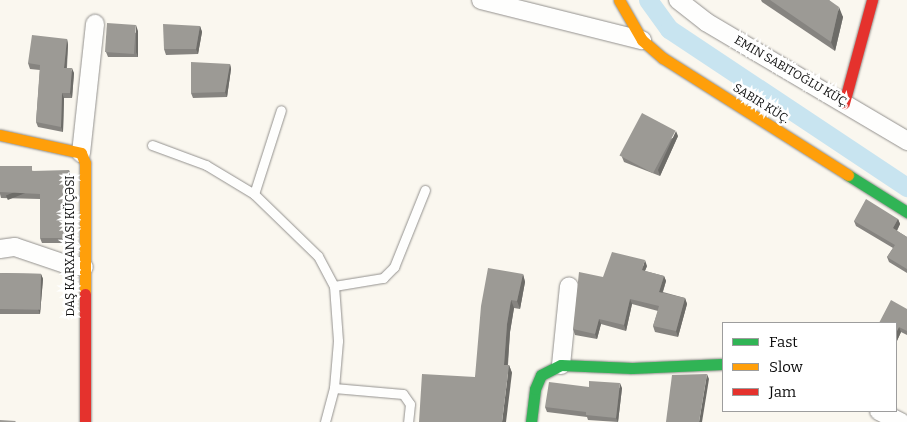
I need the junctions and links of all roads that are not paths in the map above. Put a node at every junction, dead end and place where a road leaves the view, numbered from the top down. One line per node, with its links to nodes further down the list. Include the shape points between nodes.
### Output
1 (481, 0): 6 (street)
2 (620, 0): 6 (street, SABIR KÜÇ.)
3 (678, 0): 7 (street, EMIN SABITOĞLU KÜÇ., via 706,22)
4 (872, 0): 7 (street)
5 (95, 24): 12 (street)
6 (642, 40): 15 (street, SABIR KÜÇ., via 663,58)
7 (844, 103): 10 (street, EMIN SABITOĞLU KÜÇ.)
8 (281, 110): 14 (lane)
9 (0, 134): 12 (street)
10 (907, 141)
11 (152, 145): 14 (lane, via 206,165)
12 (81, 153): 17 (street, via 85,163)
13 (425, 190): 18 (lane, via 394,267 383,278)
14 (254, 194): 18 (lane, via 318,256)
15 (907, 212)
16 (0, 249): 17 (street, via 15,246 65,264)
17 (84, 267): 24 (street)
18 (334, 286): 22 (lane, via 338,341)
19 (569, 286): 21 (street)
20 (722, 364): 21 (street, via 632,368)
21 (561, 365): 27 (street, via 541,375 535,388)
22 (334, 388): 25 (lane); 26 (lane, via 403,394 410,404)
23 (881, 412): 28 (street)
24 (86, 422)
25 (325, 422)
26 (408, 422)
27 (531, 422)
28 (901, 422)

